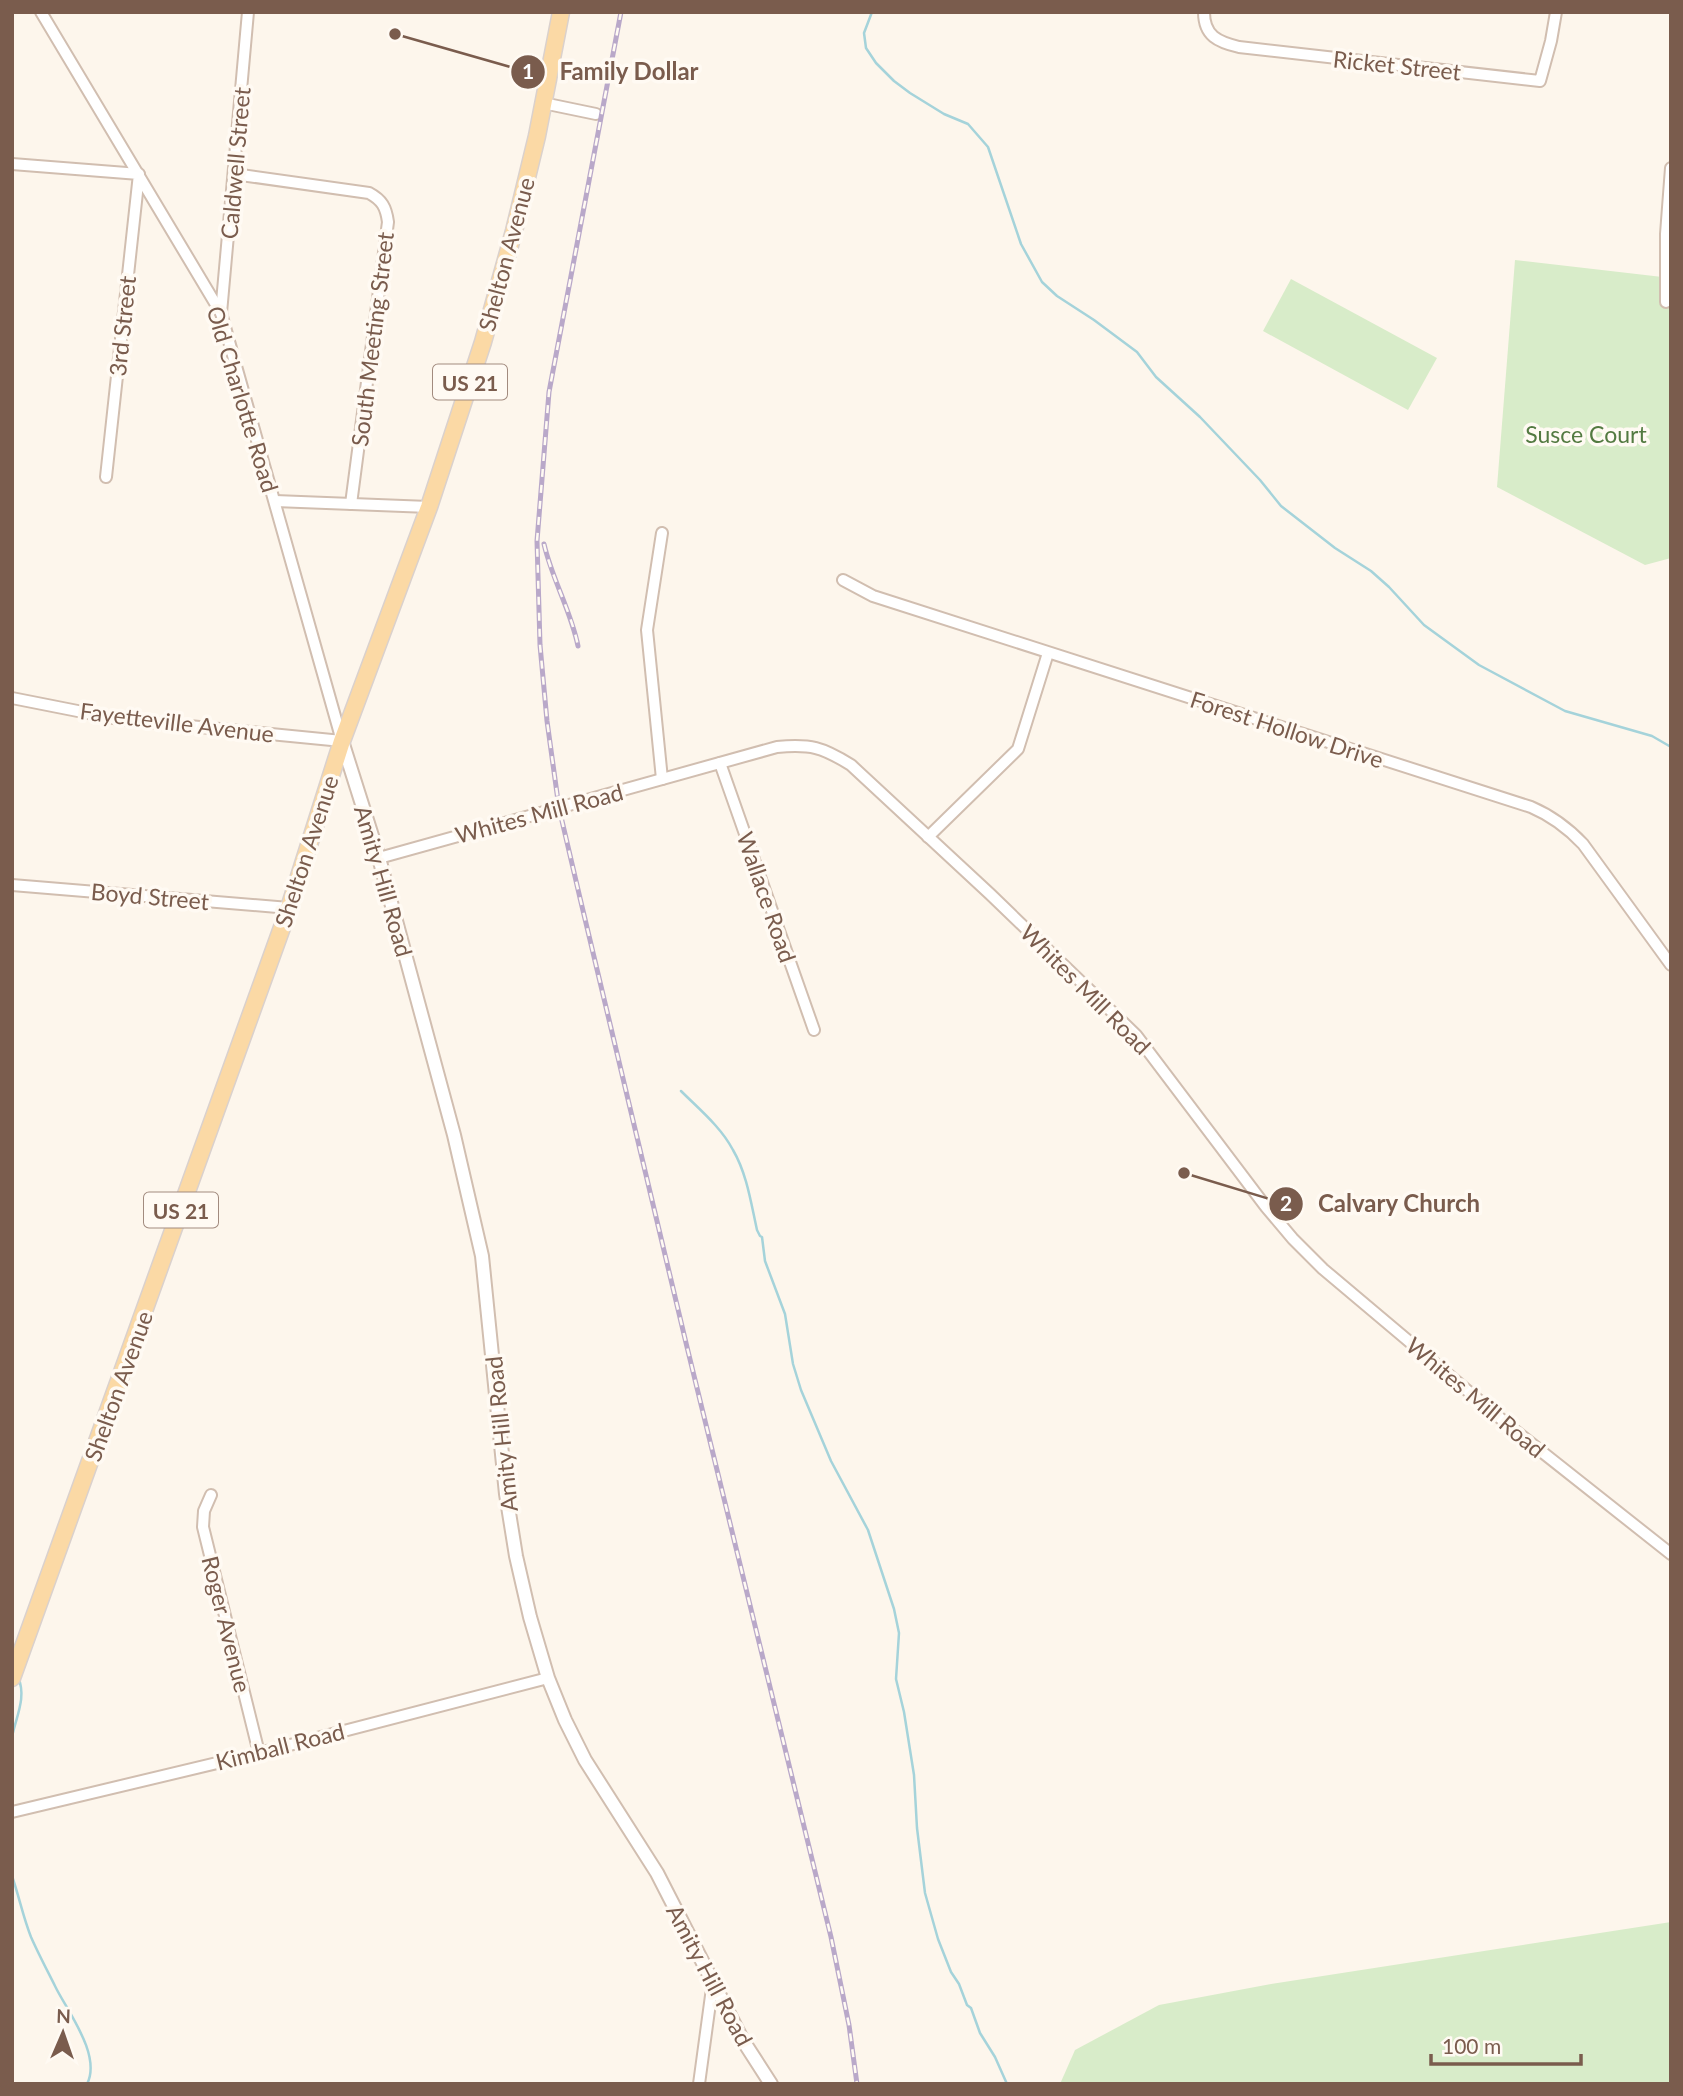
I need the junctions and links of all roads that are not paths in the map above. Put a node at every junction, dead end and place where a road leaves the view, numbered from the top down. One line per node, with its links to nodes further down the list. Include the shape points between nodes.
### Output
1 (41, 12): 10 (street, Old Charlotte Road)
2 (248, 12): 11 (street, Caldwell Street)
3 (561, 12): 6 (main road, Shelton Avenue / US 21)
4 (1204, 12): 5 (street, Ricket Street, via 1205,24 1217,40 1239,47 1539,81)
5 (1556, 12)
6 (544, 103): 7 (street); 17 (main road, Shelton Avenue / US 21, via 483,342)
7 (596, 114)
8 (12, 164): 10 (street)
9 (1671, 168): 12 (street)
10 (139, 174): 13 (street, Old Charlotte Road); 14 (street, 3rd Street)
11 (234, 174): 13 (street, Caldwell Street); 16 (street, South Meeting Street, via 369,193 387,209)
12 (1666, 302)
13 (221, 313): 15 (street, Old Charlotte Road)
14 (106, 477)
15 (275, 501): 16 (street); 22 (street, Old Charlotte Road)
16 (351, 504): 17 (street)
17 (429, 507): 22 (main road, Shelton Avenue / US 21)
18 (662, 533): 24 (street, via 647,630)
19 (843, 580): 20 (street, Forest Hollow Drive, via 873,596)
20 (1048, 653): 25 (street, via 1018,749); 29 (street, Forest Hollow Drive, via 1551,816 1583,845)
21 (12, 698): 22 (street, Fayetteville Avenue, via 118,719)
22 (342, 740): 26 (street, Amity Hill Road); 28 (main road, Shelton Avenue / US 21)
23 (720, 763): 24 (street, Whites Mill Road); 25 (street, Whites Mill Road, via 781,747 803,745 829,751); 30 (street, Wallace Road)
24 (662, 779): 26 (street, Whites Mill Road)
25 (928, 837): 32 (street, Whites Mill Road, via 1136,1035 1266,1207 1316,1262 1513,1429)
26 (379, 858): 34 (street, Amity Hill Road, via 482,1256 506,1494 524,1593)
27 (12, 885): 28 (street, Boyd Street)
28 (289, 908): 33 (main road, Shelton Avenue / US 21)
29 (1671, 965)
30 (814, 1030)
31 (211, 1495): 35 (street, Roger Avenue, via 204,1527)
32 (1671, 1554)
33 (12, 1678)
34 (548, 1678): 35 (street, Kimball Road); 37 (street, Amity Hill Road, via 585,1760 657,1873)
35 (259, 1753): 36 (street, Kimball Road)
36 (12, 1812)
37 (713, 1981): 38 (street); 39 (street, Amity Hill Road)
38 (699, 2084)
39 (771, 2084)

